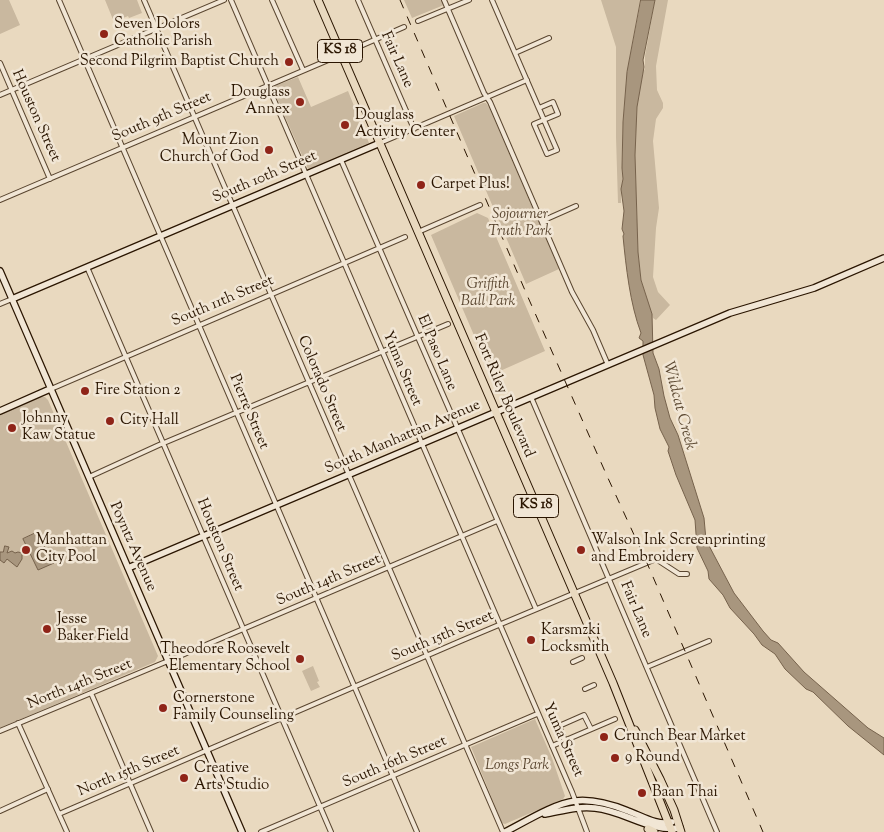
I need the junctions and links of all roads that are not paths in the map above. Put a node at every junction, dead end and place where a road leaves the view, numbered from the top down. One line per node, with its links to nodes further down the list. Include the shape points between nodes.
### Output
1 (59, 0): 20 (street, Pierre Street)
2 (144, 0): 14 (street, Colorado Street)
3 (224, 0): 14 (street)
4 (230, 0): 24 (street, Yuma Street)
5 (272, 0): 22 (street)
6 (318, 0): 32 (highway, Fort Riley Boulevard / KS 18)
7 (358, 0): 16 (street, Fair Lane)
8 (444, 0): 11 (street)
9 (468, 0): 11 (street)
10 (492, 0): 18 (street)
11 (447, 9): 12 (street); 27 (street)
12 (418, 21)
13 (404, 27): 16 (street)
14 (156, 29): 20 (street); 29 (street, Colorado Street)
15 (548, 38): 18 (street)
16 (375, 40): 17 (street); 31 (street, Fair Lane)
17 (349, 51)
18 (515, 53): 23 (street)
19 (333, 58): 22 (street, South 9th Street)
20 (84, 59): 25 (street); 33 (street, Pierre Street)
21 (0, 63): 25 (street, Houston Street)
22 (303, 70): 24 (street, South 9th Street)
23 (526, 80): 27 (street, South 10th Street); 28 (street)
24 (267, 86): 29 (street, South 9th Street); 35 (street, Yuma Street)
25 (12, 90): 26 (street); 36 (street, Houston Street)
26 (0, 95)
27 (487, 97): 31 (street, South 10th Street); 41 (street)
28 (539, 108): 30 (street); 30 (street, via 553,102 558,114)
29 (194, 118): 33 (street, South 9th Street); 38 (street, Colorado Street)
30 (544, 120): 30 (street, via 557,150 547,154 534,124)
31 (414, 129): 32 (street, South 10th Street)
32 (380, 143): 34 (street, South 10th Street); 42 (highway, Fort Riley Boulevard / KS 18)
33 (122, 147): 36 (street, South 9th Street); 43 (street, Pierre Street)
34 (341, 160): 35 (street, South 10th Street); 45 (street, El Paso Lane)
35 (305, 175): 38 (street, South 10th Street); 47 (street, Yuma Street)
36 (50, 178): 37 (street, South 9th Street)
37 (0, 200)
38 (232, 205): 43 (street, South 10th Street); 50 (street, Colorado Street)
39 (480, 205): 42 (street)
40 (576, 206): 41 (street)
41 (542, 221): 58 (street)
42 (418, 232): 63 (highway, Fort Riley Boulevard / KS 18)
43 (160, 236): 48 (street, South 10th Street); 54 (street, Pierre Street)
44 (405, 237): 45 (street, South 11th Street)
45 (378, 248): 47 (street, South 11th Street); 55 (street, El Paso Lane)
46 (884, 258): 58 (street, South Manhattan Avenue, via 814,288 730,313)
47 (344, 263): 50 (street, South 11th Street); 56 (street, Yuma Street)
48 (88, 267): 51 (street, South 10th Street); 57 (street, Houston Street)
49 (0, 271): 51 (street, Poyntz Avenue)
50 (271, 294): 54 (street, South 11th Street); 59 (street, Colorado Street)
51 (12, 299): 52 (street); 60 (street, Poyntz Avenue)
52 (0, 304)
53 (448, 324): 55 (street)
54 (199, 325): 57 (street, South 11th Street); 64 (street, Pierre Street)
55 (417, 336): 56 (street); 65 (street, El Paso Lane)
56 (381, 352): 59 (street); 67 (street, Yuma Street)
57 (126, 356): 60 (street, South 11th Street); 66 (street, Houston Street)
58 (608, 365): 61 (street, South Manhattan Avenue)
59 (309, 382): 64 (street); 68 (street, Colorado Street)
60 (50, 389): 62 (street); 69 (street, Poyntz Avenue)
61 (531, 397): 63 (street, South Manhattan Avenue); 77 (street, Fair Lane)
62 (0, 410)
63 (495, 412): 65 (street, South Manhattan Avenue); 78 (highway, Fort Riley Boulevard / KS 18)
64 (237, 413): 66 (street); 70 (street, Pierre Street)
65 (457, 428): 67 (street, South Manhattan Avenue); 71 (street, El Paso Lane)
66 (163, 444): 69 (street); 72 (street, Houston Street)
67 (421, 444): 68 (street, South Manhattan Avenue); 73 (street, Yuma Street)
68 (348, 475): 70 (street, South Manhattan Avenue); 75 (street, Colorado Street)
69 (88, 477): 74 (street, Poyntz Avenue)
70 (276, 505): 72 (street, South Manhattan Avenue); 79 (street, Pierre Street)
71 (498, 521): 73 (street, South 14th Street); 80 (street, El Paso Lane)
72 (203, 536): 74 (street, South Manhattan Avenue); 82 (street, Houston Street)
73 (461, 536): 75 (street, South 14th Street); 81 (street, Yuma Street)
74 (128, 568): 86 (street, Poyntz Avenue)
75 (388, 568): 79 (street, South 14th Street); 84 (street, Colorado Street)
76 (687, 574): 77 (street, South 15th Street, via 679,574 656,559)
77 (609, 578): 78 (street, South 15th Street); 88 (street, Fair Lane)
78 (574, 594): 80 (street, South 15th Street); 96 (highway, Fort Riley Boulevard / KS 18)
79 (316, 598): 82 (street, South 14th Street); 90 (street, Pierre Street)
80 (536, 609): 81 (street, South 15th Street)
81 (499, 625): 84 (street, South 15th Street); 93 (street, Yuma Street)
82 (243, 630): 86 (street, South 14th Street); 94 (street, Houston Street)
83 (708, 641): 88 (street)
84 (427, 656): 90 (street, South 15th Street); 101 (street, Colorado Street)
85 (582, 658): 87 (street)
86 (168, 661): 92 (street, North 14th Street); 103 (street, Poyntz Avenue)
87 (573, 662)
88 (647, 667): 123 (street, Fair Lane)
89 (594, 685): 91 (street)
90 (355, 687): 94 (street, South 15th Street); 104 (street, Pierre Street)
91 (585, 689)
92 (92, 693): 97 (street, North 14th Street); 105 (street)
93 (538, 714): 101 (street, South 16th Street); 102 (street, Yuma Street)
94 (282, 718): 103 (street, South 15th Street); 108 (street, Houston Street)
95 (615, 719): 98 (street)
96 (628, 719): 111 (highway, Fort Riley Boulevard / KS 18); 112 (highway, Fort Riley Boulevard / KS 18, via 660,779)
97 (18, 723): 99 (street, North 14th Street); 106 (street)
98 (590, 730): 100 (street); 100 (street, via 584,715 559,726)
99 (0, 731)
100 (565, 740): 102 (street)
101 (465, 745): 104 (street, South 16th Street); 121 (street, Colorado Street)
102 (552, 746): 107 (street, Yuma Street)
103 (207, 750): 105 (street, North 15th Street); 117 (street, Poyntz Avenue)
104 (393, 775): 108 (street, South 16th Street); 120 (street, Pierre Street)
105 (130, 784): 110 (street, North 15th Street); 116 (street)
106 (48, 789): 109 (street); 110 (street)
107 (577, 805): 111 (street, via 596,802); 113 (street, via 618,815); 121 (street, via 548,810); 122 (street, Yuma Street)
108 (320, 807): 118 (street, South 16th Street); 119 (street, Houston Street)
109 (0, 811)
110 (59, 814): 115 (street)
111 (669, 823): 112 (street); 114 (highway, Fort Riley Boulevard / KS 18)
112 (679, 827): 114 (street)
113 (651, 830): 114 (street)
114 (672, 831)
115 (67, 832)
116 (151, 832)
117 (242, 832)
118 (261, 832)
119 (331, 832)
120 (417, 832)
121 (504, 832)
122 (587, 832)
123 (717, 832)

